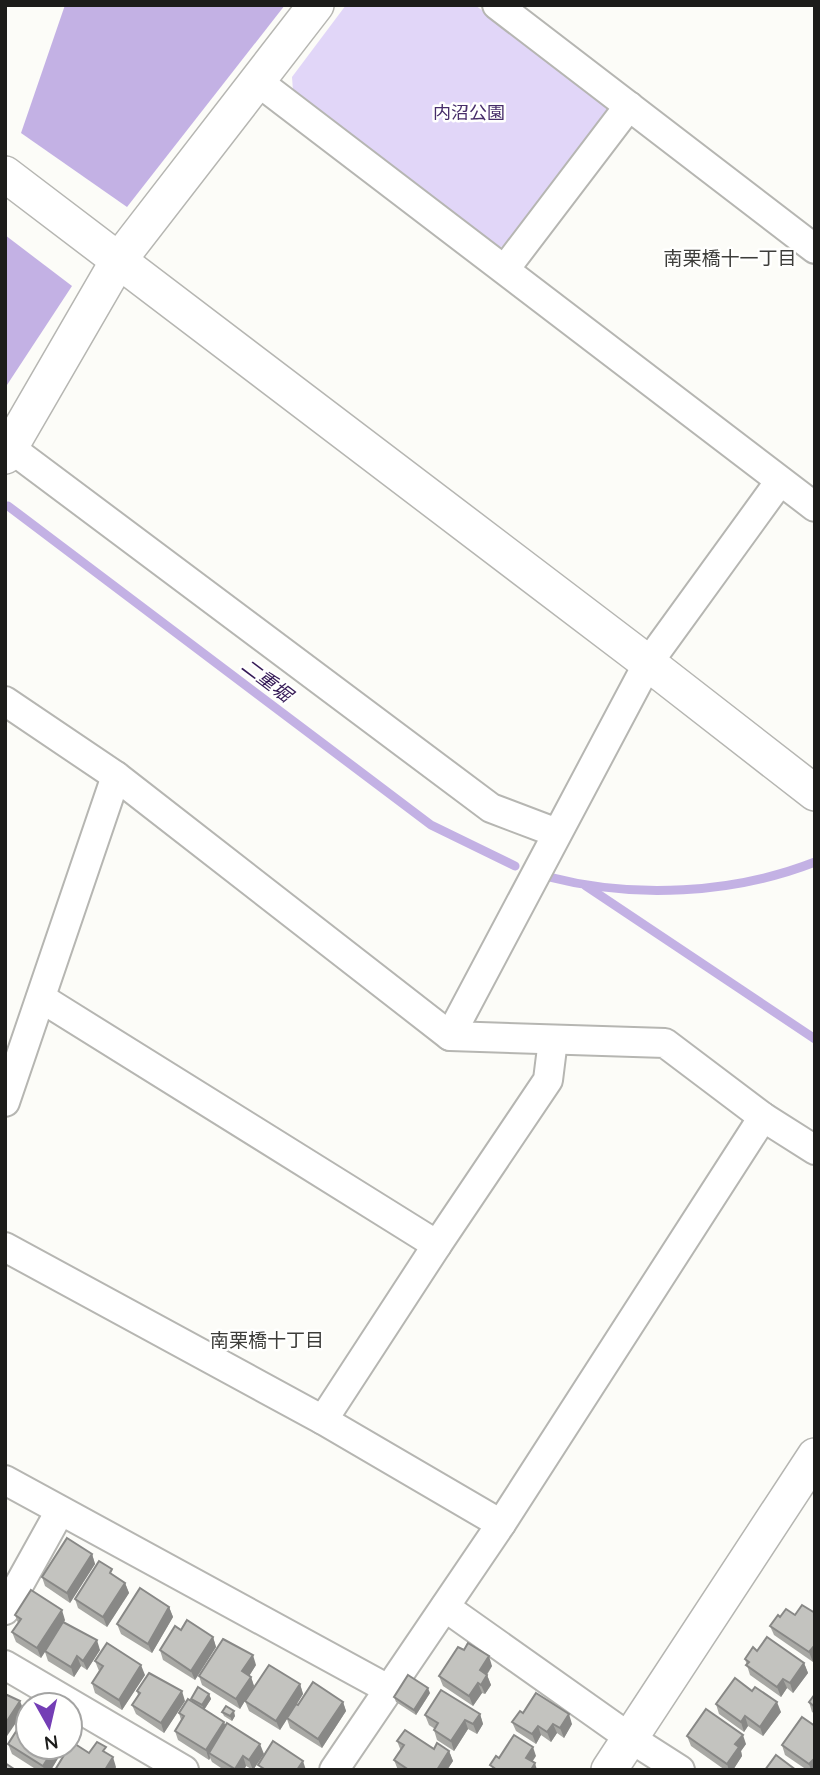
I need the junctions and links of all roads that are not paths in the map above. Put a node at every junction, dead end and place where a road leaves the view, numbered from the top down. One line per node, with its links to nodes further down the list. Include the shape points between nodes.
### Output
1 (316, 5): 3 (street)
2 (497, 5): 4 (street)
3 (257, 81): 7 (street); 8 (street)
4 (629, 107): 6 (street); 8 (street)
5 (5, 174): 7 (street)
6 (815, 249)
7 (118, 261): 9 (street); 12 (street)
8 (505, 269): 10 (street)
9 (7, 452): 16 (street, via 491,808)
10 (780, 481): 11 (street); 12 (street)
11 (815, 508)
12 (648, 663): 15 (street); 16 (street)
13 (5, 701): 14 (street)
14 (117, 776): 17 (street); 18 (street)
15 (815, 793)
16 (557, 833): 18 (street)
17 (41, 998): 20 (street); 23 (street)
18 (450, 1036): 19 (street)
19 (553, 1040): 21 (street, via 665,1043); 23 (street, via 548,1080)
20 (5, 1102)
21 (763, 1117): 22 (street); 29 (street)
22 (815, 1150)
23 (437, 1245): 25 (street)
24 (5, 1247): 25 (street)
25 (323, 1420): 29 (street)
26 (815, 1456): 34 (street)
27 (5, 1480): 28 (street)
28 (60, 1511): 31 (street); 33 (street)
29 (501, 1524): 30 (street)
30 (444, 1606): 33 (street); 34 (street)
31 (5, 1610)
32 (5, 1665): 35 (street)
33 (388, 1689): 36 (street)
34 (630, 1738): 37 (street); 38 (street)
35 (184, 1770)
36 (334, 1770)
37 (609, 1770)
38 (680, 1770)

